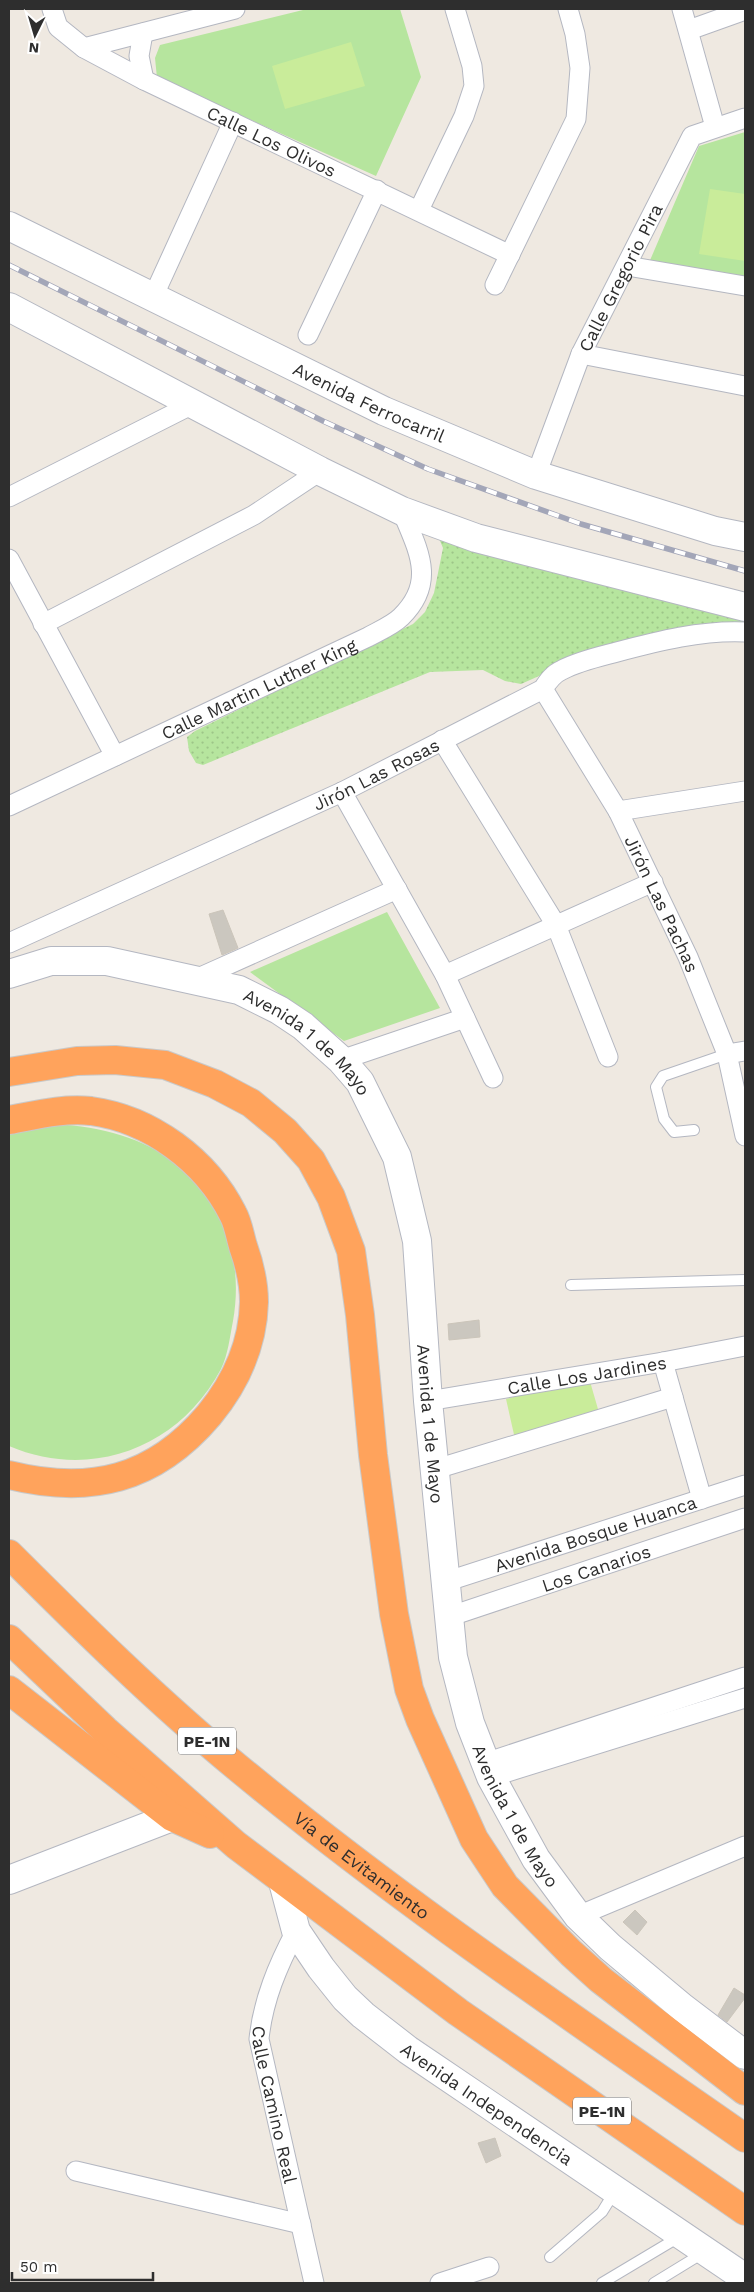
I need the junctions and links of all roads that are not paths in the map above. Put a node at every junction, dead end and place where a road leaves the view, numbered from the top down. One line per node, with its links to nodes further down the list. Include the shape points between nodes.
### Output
1 (52, 9): 9 (street, Calle Los Olivos, via 58,27)
2 (235, 9): 8 (street)
3 (455, 9): 15 (street, via 472,66 474,86 464,116)
4 (568, 9): 17 (street, via 580,68 576,119)
5 (682, 9): 7 (street)
6 (745, 10): 7 (street)
7 (689, 30): 13 (street)
8 (143, 32): 9 (street); 10 (street, via 140,56)
9 (84, 48): 10 (street, Calle Los Olivos)
10 (144, 80): 12 (street, Calle Los Olivos)
11 (745, 118): 13 (street, Calle Gregorio Pira)
12 (233, 122): 14 (street, Calle Los Olivos); 21 (street)
13 (715, 127): 18 (street, Calle Gregorio Pira, via 692,136)
14 (377, 190): 15 (street, Calle Los Olivos); 23 (street)
15 (419, 210): 17 (street, Calle Los Olivos)
16 (9, 226): 21 (main road, Avenida Ferrocarril)
17 (510, 255): 19 (street)
18 (627, 266): 20 (street); 24 (street, Calle Gregorio Pira)
19 (495, 285)
20 (745, 286)
21 (152, 297): 28 (main road, Avenida Ferrocarril, via 384,411)
22 (9, 307): 26 (main road)
23 (308, 335)
24 (581, 354): 25 (street); 28 (street, Calle Gregorio Pira)
25 (745, 386)
26 (195, 403): 27 (main road); 29 (street)
27 (320, 471): 30 (main road); 34 (street, via 254,515)
28 (536, 476): 31 (main road, Avenida Ferrocarril)
29 (9, 497)
30 (402, 511): 33 (main road, via 476,538); 38 (street, Calle Martin Luther King, via 420,554 422,587 401,617 368,637)
31 (745, 538)
32 (9, 559): 34 (street)
33 (745, 607)
34 (43, 624): 38 (street)
35 (745, 632): 36 (street, Jirón Las Rosas, via 728,631 660,640 593,658 561,670)
36 (543, 688): 37 (street, Jirón Las Rosas); 42 (street, Jirón Las Pachas)
37 (442, 740): 40 (street, Jirón Las Rosas); 45 (street)
38 (114, 756): 41 (street, Calle Martin Luther King)
39 (745, 791): 42 (street)
40 (342, 792): 44 (street); 46 (street, Jirón Las Rosas)
41 (9, 806)
42 (618, 811): 43 (street, Jirón Las Pachas)
43 (653, 882): 45 (street); 51 (street, Jirón Las Pachas)
44 (397, 890): 48 (street); 49 (street)
45 (556, 924): 48 (street); 52 (street)
46 (9, 943)
47 (9, 974): 49 (main road, Avenida 1 de Mayo, via 51,961 107,961)
48 (444, 975): 50 (street)
49 (196, 979): 53 (main road, Avenida 1 de Mayo, via 239,990 279,1010 303,1026)
50 (465, 1018): 53 (street); 55 (street)
51 (736, 1053): 57 (lane, via 663,1076 656,1087 664,1119 674,1132); 58 (street, Jirón Las Pachas)
52 (608, 1057)
53 (341, 1060): 64 (main road, Avenida 1 de Mayo, via 360,1082 397,1157 417,1241)
54 (9, 1072): 86 (highway, via 77,1061 116,1060 165,1065 215,1084 251,1103 285,1131 311,1160 331,1197 351,1251 373,1455 392,1595 409,1689 474,1839 505,1886 571,1954)
55 (493, 1078)
56 (9, 1120): 66 (highway, via 56,1110 90,1111 120,1117 154,1133 188,1155 209,1177 233,1214 250,1267 254,1301 249,1342 240,1366 225,1396 184,1443 131,1474 99,1481 66,1484)
57 (694, 1130)
58 (745, 1136)
59 (745, 1280): 60 (lane)
60 (571, 1285)
61 (745, 1346): 62 (street, Calle Los Jardines)
62 (663, 1362): 63 (street); 64 (street, Calle Los Jardines)
63 (673, 1398): 65 (street); 68 (street)
64 (428, 1400): 65 (main road, Avenida 1 de Mayo)
65 (436, 1469): 71 (main road, Avenida 1 de Mayo)
66 (9, 1475)
67 (745, 1485): 68 (street, Avenida Bosque Huanca)
68 (702, 1499): 71 (street, Avenida Bosque Huanca)
69 (745, 1518): 72 (street, Los Canarios)
70 (9, 1554): 87 (highway, Vía de Evitamiento / PE-1N, via 81,1626 236,1767 420,1910)
71 (445, 1582): 72 (main road, Avenida 1 de Mayo)
72 (448, 1617): 77 (main road, Avenida 1 de Mayo, via 460,1687)
73 (9, 1639): 79 (highway, PE-1N, via 105,1730)
74 (745, 1677): 77 (street)
75 (9, 1690): 78 (highway)
76 (745, 1698): 77 (street)
77 (488, 1770): 83 (main road, Avenida 1 de Mayo, via 536,1859)
78 (172, 1817): 79 (highway); 81 (main road)
79 (236, 1846): 82 (highway, PE-1N)
80 (745, 1846): 83 (street)
81 (9, 1880)
82 (283, 1882): 84 (main road, Avenida Independencia); 90 (highway, PE-1N, via 458,2012)
83 (578, 1916): 85 (main road, Avenida 1 de Mayo, via 646,1978)
84 (296, 1931): 89 (main road, Avenida Independencia, via 327,1976 363,2015 408,2050); 91 (street, Calle Camino Real, via 268,1994 259,2039)
85 (745, 2055)
86 (745, 2091)
87 (745, 2138)
88 (76, 2171): 91 (street)
89 (616, 2190): 92 (main road, Avenida Independencia); 94 (lane, via 602,2212)
90 (745, 2211)
91 (301, 2224): 97 (street, Calle Camino Real)
92 (682, 2235): 93 (main road, Avenida Independencia); 99 (lane)
93 (706, 2251): 96 (main road, Avenida Independencia); 100 (lane)
94 (550, 2257)
95 (489, 2267): 98 (street)
96 (745, 2278)
97 (314, 2283)
98 (440, 2283)
99 (602, 2283)
100 (654, 2283)

